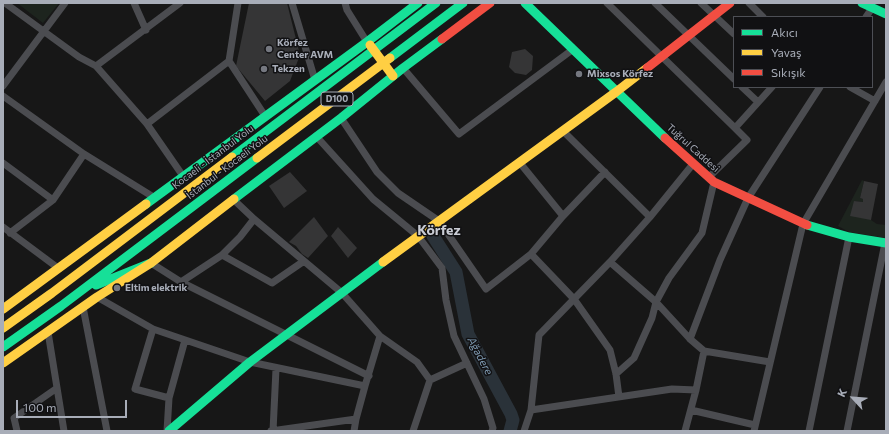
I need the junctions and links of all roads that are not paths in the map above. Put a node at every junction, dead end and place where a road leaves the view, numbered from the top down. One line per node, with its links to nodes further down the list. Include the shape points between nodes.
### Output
1 (4, 3): 24 (street)
2 (65, 3): 24 (street)
3 (134, 3): 25 (street)
4 (180, 3): 25 (street)
5 (238, 3): 31 (street)
6 (292, 3): 36 (street)
7 (345, 3): 28 (street)
8 (418, 3): 28 (main road)
9 (436, 3): 81 (main road, Kocaeli - İstanbul Yolu / D100)
10 (463, 3): 82 (main road, İstanbul - Kocaeli Yolu / D100)
11 (490, 3): 33 (main road)
12 (525, 3): 29 (main road, Tuğrul Caddesi)
13 (607, 3): 30 (street)
14 (655, 3): 27 (street)
15 (701, 3): 21 (street)
16 (730, 3): 21 (main road)
17 (749, 3): 22 (street)
18 (862, 3): 19 (main road)
19 (872, 8): 20 (main road); 23 (street)
20 (886, 14)
21 (714, 16): 26 (street); 27 (main road)
22 (762, 16)
23 (867, 16)
24 (44, 30): 32 (street, via 79,57); 38 (street)
25 (146, 30): 32 (street)
26 (733, 33)
27 (689, 35): 30 (main road); 35 (street)
28 (367, 42): 34 (main road); 36 (main road)
29 (572, 50): 33 (street, via 459,134); 43 (main road, Tuğrul Caddesi)
30 (662, 56): 43 (main road); 50 (street)
31 (229, 62): 47 (street); 49 (street)
32 (96, 66): 49 (street)
33 (403, 68): 34 (main road)
34 (394, 76): 48 (main road)
35 (733, 78)
36 (315, 80): 47 (main road)
37 (886, 82): 45 (street)
38 (3, 86)
39 (743, 88): 46 (street)
40 (771, 88): 46 (street)
41 (819, 88): 61 (street)
42 (852, 88): 45 (street)
43 (616, 92): 51 (main road); 56 (main road, Tuğrul Caddesi)
44 (3, 96): 53 (street)
45 (875, 101): 68 (street)
46 (758, 102): 50 (street)
47 (265, 116): 58 (main road)
48 (341, 118): 52 (main road); 67 (street, via 377,172 398,193)
49 (147, 124): 58 (street)
50 (735, 128): 59 (street, via 747,140)
51 (563, 131): 55 (main road); 57 (street)
52 (316, 136): 63 (main road); 71 (street, via 373,200)
53 (84, 154): 60 (street); 62 (street)
54 (3, 163): 62 (street)
55 (520, 163): 64 (street); 67 (main road)
56 (693, 164): 59 (main road, Tuğrul Caddesi); 65 (street)
57 (605, 172): 64 (street); 65 (street)
58 (183, 176): 60 (main road)
59 (711, 179): 61 (main road, Tuğrul Caddesi); 86 (street, via 702,233 669,278)
60 (155, 198): 79 (main road)
61 (748, 198): 68 (main road, Tuğrul Caddesi); 96 (street, via 720,260)
62 (53, 200): 70 (street)
63 (234, 200): 66 (street); 78 (main road)
64 (563, 216): 74 (street)
65 (650, 217): 77 (street)
66 (254, 219): 75 (street); 76 (street)
67 (439, 221): 71 (main road); 74 (street, via 486,289)
68 (803, 224): 72 (main road, Tuğrul Caddesi); 102 (street)
69 (3, 227): 70 (street)
70 (10, 233): 79 (street)
71 (418, 236): 83 (main road); 104 (street, via 442,268 454,336)
72 (849, 237): 73 (main road, Tuğrul Caddesi); 128 (street)
73 (886, 243): 129 (street)
74 (531, 254): 85 (street)
75 (222, 255): 76 (street, via 272,283); 80 (street)
76 (304, 261): 83 (street)
77 (610, 262): 85 (street); 86 (street)
78 (151, 263): 80 (street); 82 (main road); 84 (main road)
79 (58, 268): 88 (main road)
80 (181, 282): 94 (street)
81 (57, 289): 89 (main road); 90 (main road, Kocaeli - İstanbul Yolu / D100)
82 (81, 291): 91 (main road, İstanbul - Kocaeli Yolu / D100)
83 (342, 293): 94 (main road); 95 (street)
84 (97, 298): 87 (main road); 92 (street)
85 (574, 300): 106 (street, via 610,350); 114 (street, via 539,335)
86 (656, 302): 96 (street); 106 (street, via 652,318 634,358)
87 (83, 307): 93 (main road); 120 (street)
88 (3, 309)
89 (3, 320)
90 (3, 328)
91 (29, 328): 98 (main road, İstanbul - Kocaeli Yolu / D100); 99 (main road)
92 (153, 329): 97 (street); 113 (street, via 135,388)
93 (48, 332): 103 (main road); 110 (street)
94 (286, 335): 101 (main road); 107 (street)
95 (380, 336): 107 (street); 108 (street, via 417,362)
96 (690, 338): 100 (street)
97 (185, 340): 101 (street); 113 (street)
98 (3, 347)
99 (3, 351)
100 (704, 351): 102 (street); 111 (street)
101 (250, 362): 105 (street); 121 (main road)
102 (770, 362): 117 (street)
103 (3, 363)
104 (467, 363): 108 (street); 125 (street, via 484,399)
105 (276, 368): 109 (street); 122 (street)
106 (616, 374): 112 (street)
107 (369, 376): 109 (street)
108 (430, 380): 124 (street)
109 (365, 386): 116 (street)
110 (57, 388): 118 (street, via 14,418); 119 (street)
111 (696, 390): 112 (street, via 672,389); 115 (street)
112 (619, 397): 114 (street)
113 (169, 398): 121 (street)
114 (531, 410): 126 (street)
115 (691, 410): 117 (street); 127 (street)
116 (356, 419): 122 (street); 123 (street)
117 (754, 428)
118 (17, 431)
119 (64, 431)
120 (107, 431)
121 (168, 431)
122 (273, 431)
123 (354, 431)
124 (413, 431)
125 (492, 431)
126 (524, 431)
127 (685, 431)
128 (809, 431)
129 (847, 431)

